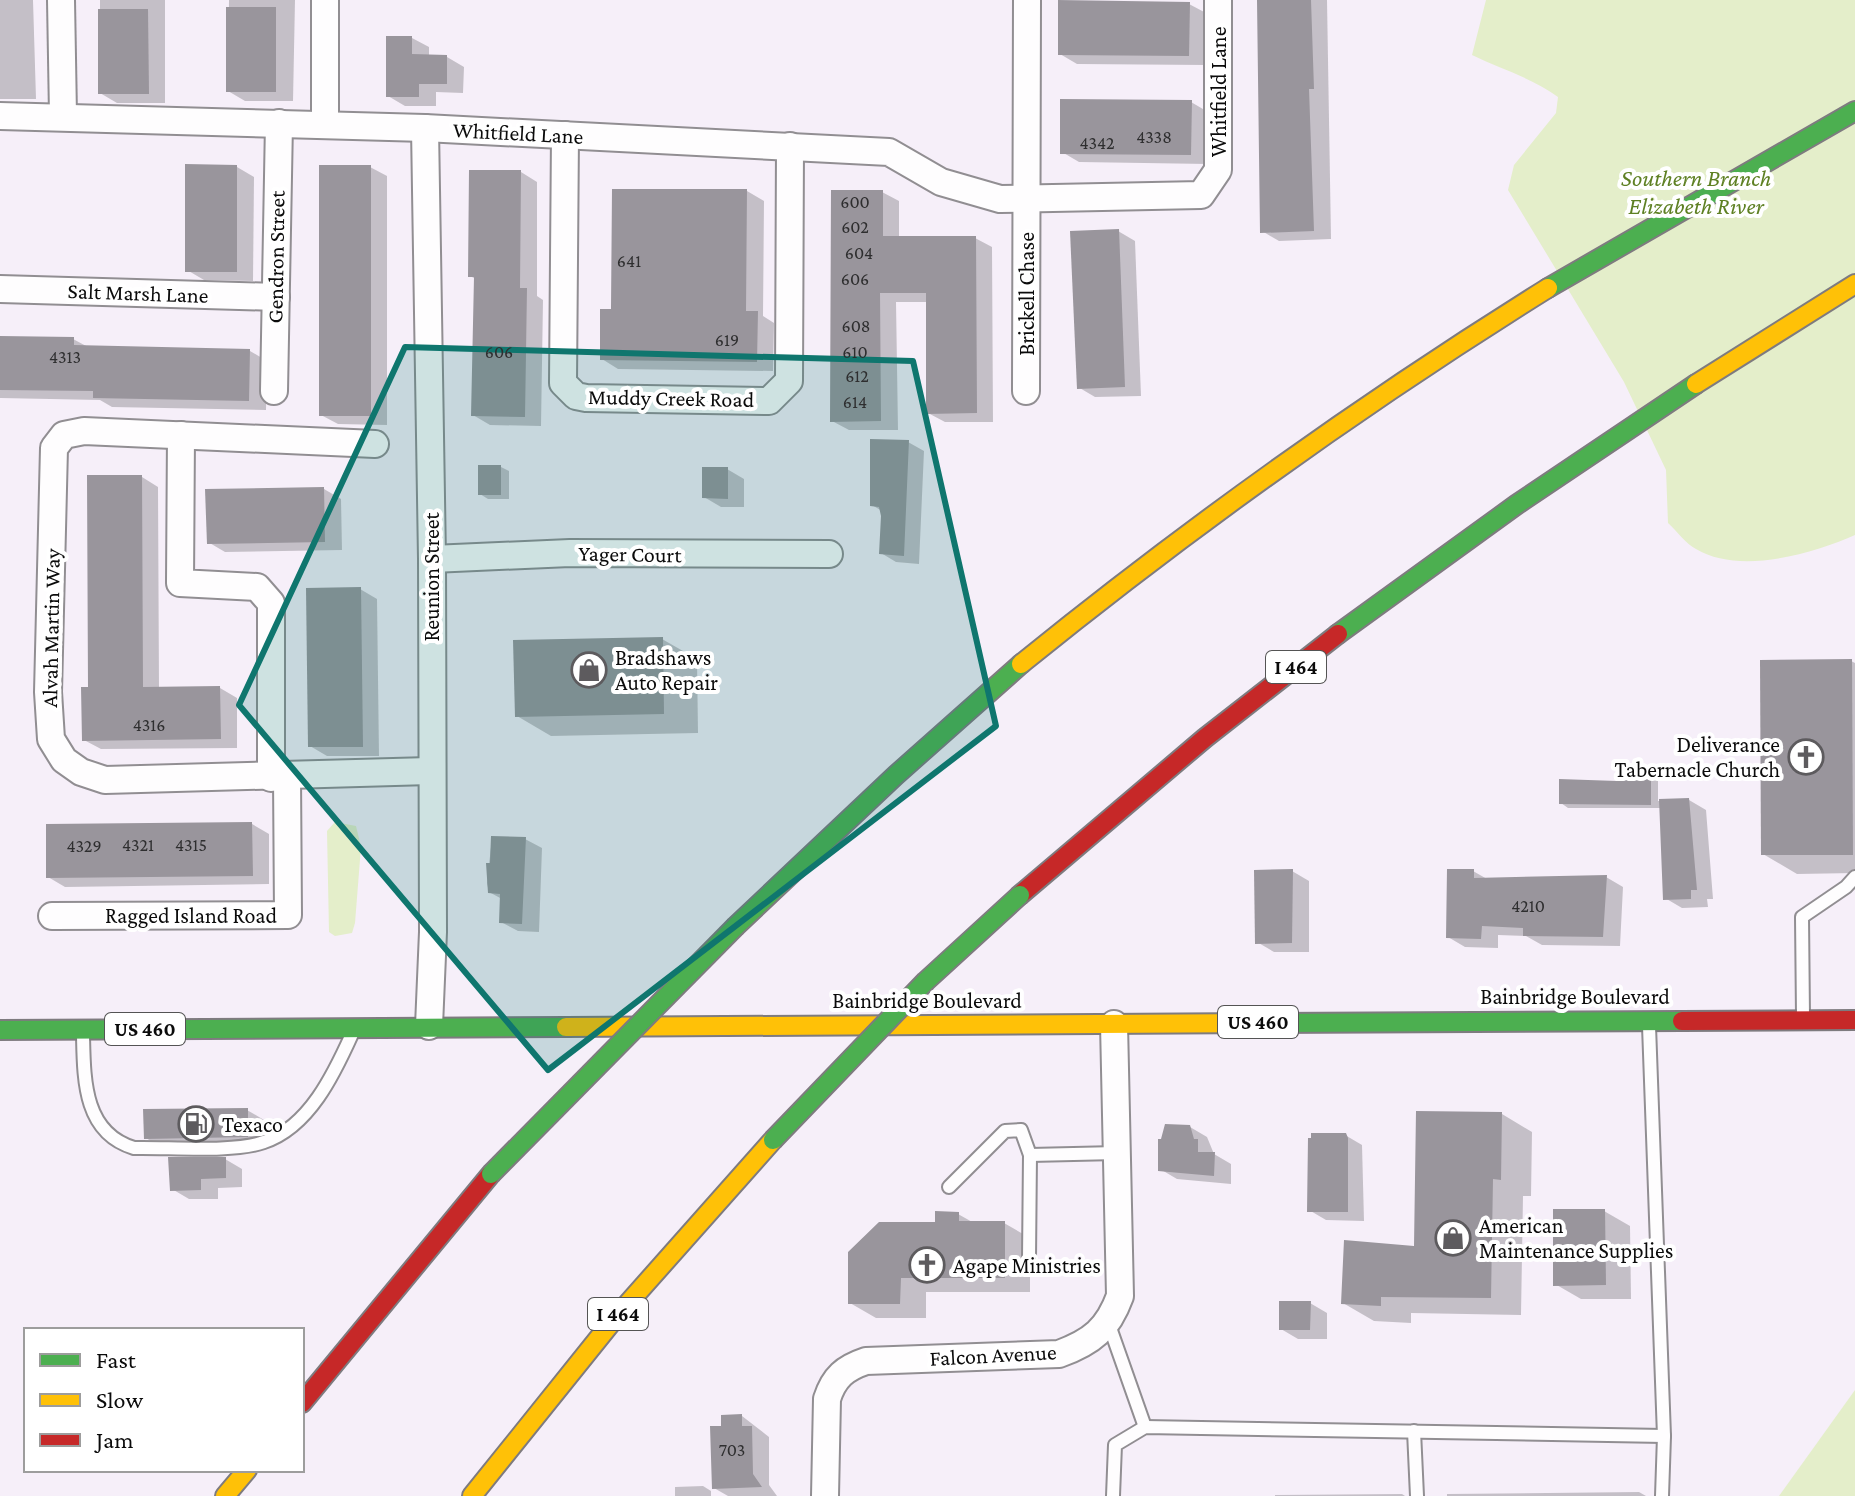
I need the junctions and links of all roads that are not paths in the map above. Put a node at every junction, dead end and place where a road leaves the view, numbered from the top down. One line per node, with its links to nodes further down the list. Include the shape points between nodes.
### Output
1 (61, 0): 6 (street)
2 (325, 0): 9 (street)
3 (1027, 0): 13 (street)
4 (1218, 0): 13 (street, Whitfield Lane, via 1218,170 1201,195)
5 (1855, 111): 40 (main road, bridge, via 1678,209 1498,320 1264,477 1059,633 736,926 491,1174)
6 (63, 115): 7 (street, Whitfield Lane); 8 (street, Whitfield Lane)
7 (0, 116)
8 (279, 123): 9 (street, Whitfield Lane); 16 (street, Gendron Street)
9 (325, 124): 10 (street, Whitfield Lane)
10 (425, 128): 11 (street, Whitfield Lane); 22 (street, Reunion Street)
11 (565, 135): 12 (street, Whitfield Lane); 12 (street, Muddy Creek Road, via 563,383 586,398 769,401 789,381)
12 (790, 146): 13 (street, Whitfield Lane, via 889,152 941,182 1000,199)
13 (1025, 197): 18 (street, Brickell Chase)
14 (1855, 284): 46 (main road, I 464, bridge, via 1585,457 1318,649 1020,895 926,981 773,1140 615,1318)
15 (0, 289): 16 (street, Salt Marsh Lane)
16 (276, 297): 17 (street, Gendron Street)
17 (274, 391)
18 (1026, 391)
19 (181, 435): 20 (street, Alvah Martin Way); 24 (street, Ragged Island Road, via 180,583 257,587 271,603); 24 (street, Alvah Martin Way, via 84,431 64,435 54,448 51,739 64,760 105,780)
20 (375, 444)
21 (829, 554): 22 (street, Yager Court, via 570,553)
22 (432, 559): 23 (street, Reunion Street)
23 (430, 771): 24 (street, Alvah Martin Way); 31 (street, Reunion Street)
24 (279, 777): 26 (street, Ragged Island Road, via 288,915)
25 (1855, 877): 28 (lane, via 1802,917)
26 (52, 916)
27 (1649, 1019): 28 (main road, Bainbridge Boulevard / US 460); 30 (main road, Bainbridge Boulevard / US 460); 43 (lane)
28 (1803, 1019): 29 (main road, Bainbridge Boulevard / US 460)
29 (1855, 1020)
30 (1114, 1024): 31 (main road, Bainbridge Boulevard / US 460); 35 (street)
31 (429, 1026): 32 (main road, Bainbridge Boulevard / US 460)
32 (355, 1027): 33 (main road, Bainbridge Boulevard / US 460); 33 (lane, via 320,1094 278,1136 244,1145 134,1148 116,1143 97,1125 84,1065)
33 (83, 1029): 34 (main road, Bainbridge Boulevard / US 460)
34 (0, 1030)
35 (1117, 1153): 36 (lane); 39 (street, via 1120,1296)
36 (1030, 1155): 37 (lane, via 1021,1130 1005,1131); 38 (lane)
37 (949, 1187)
38 (1029, 1258)
39 (1108, 1322): 41 (lane); 47 (street, Falcon Avenue, via 1085,1344 1059,1354 866,1361 847,1368 827,1399)
40 (304, 1401)
41 (1145, 1427): 42 (lane); 48 (lane, via 1115,1445)
42 (1414, 1431): 43 (lane); 49 (lane)
43 (1664, 1436): 50 (lane)
44 (245, 1472): 45 (main road)
45 (225, 1496)
46 (472, 1496)
47 (825, 1496)
48 (1113, 1496)
49 (1417, 1496)
50 (1662, 1496)

